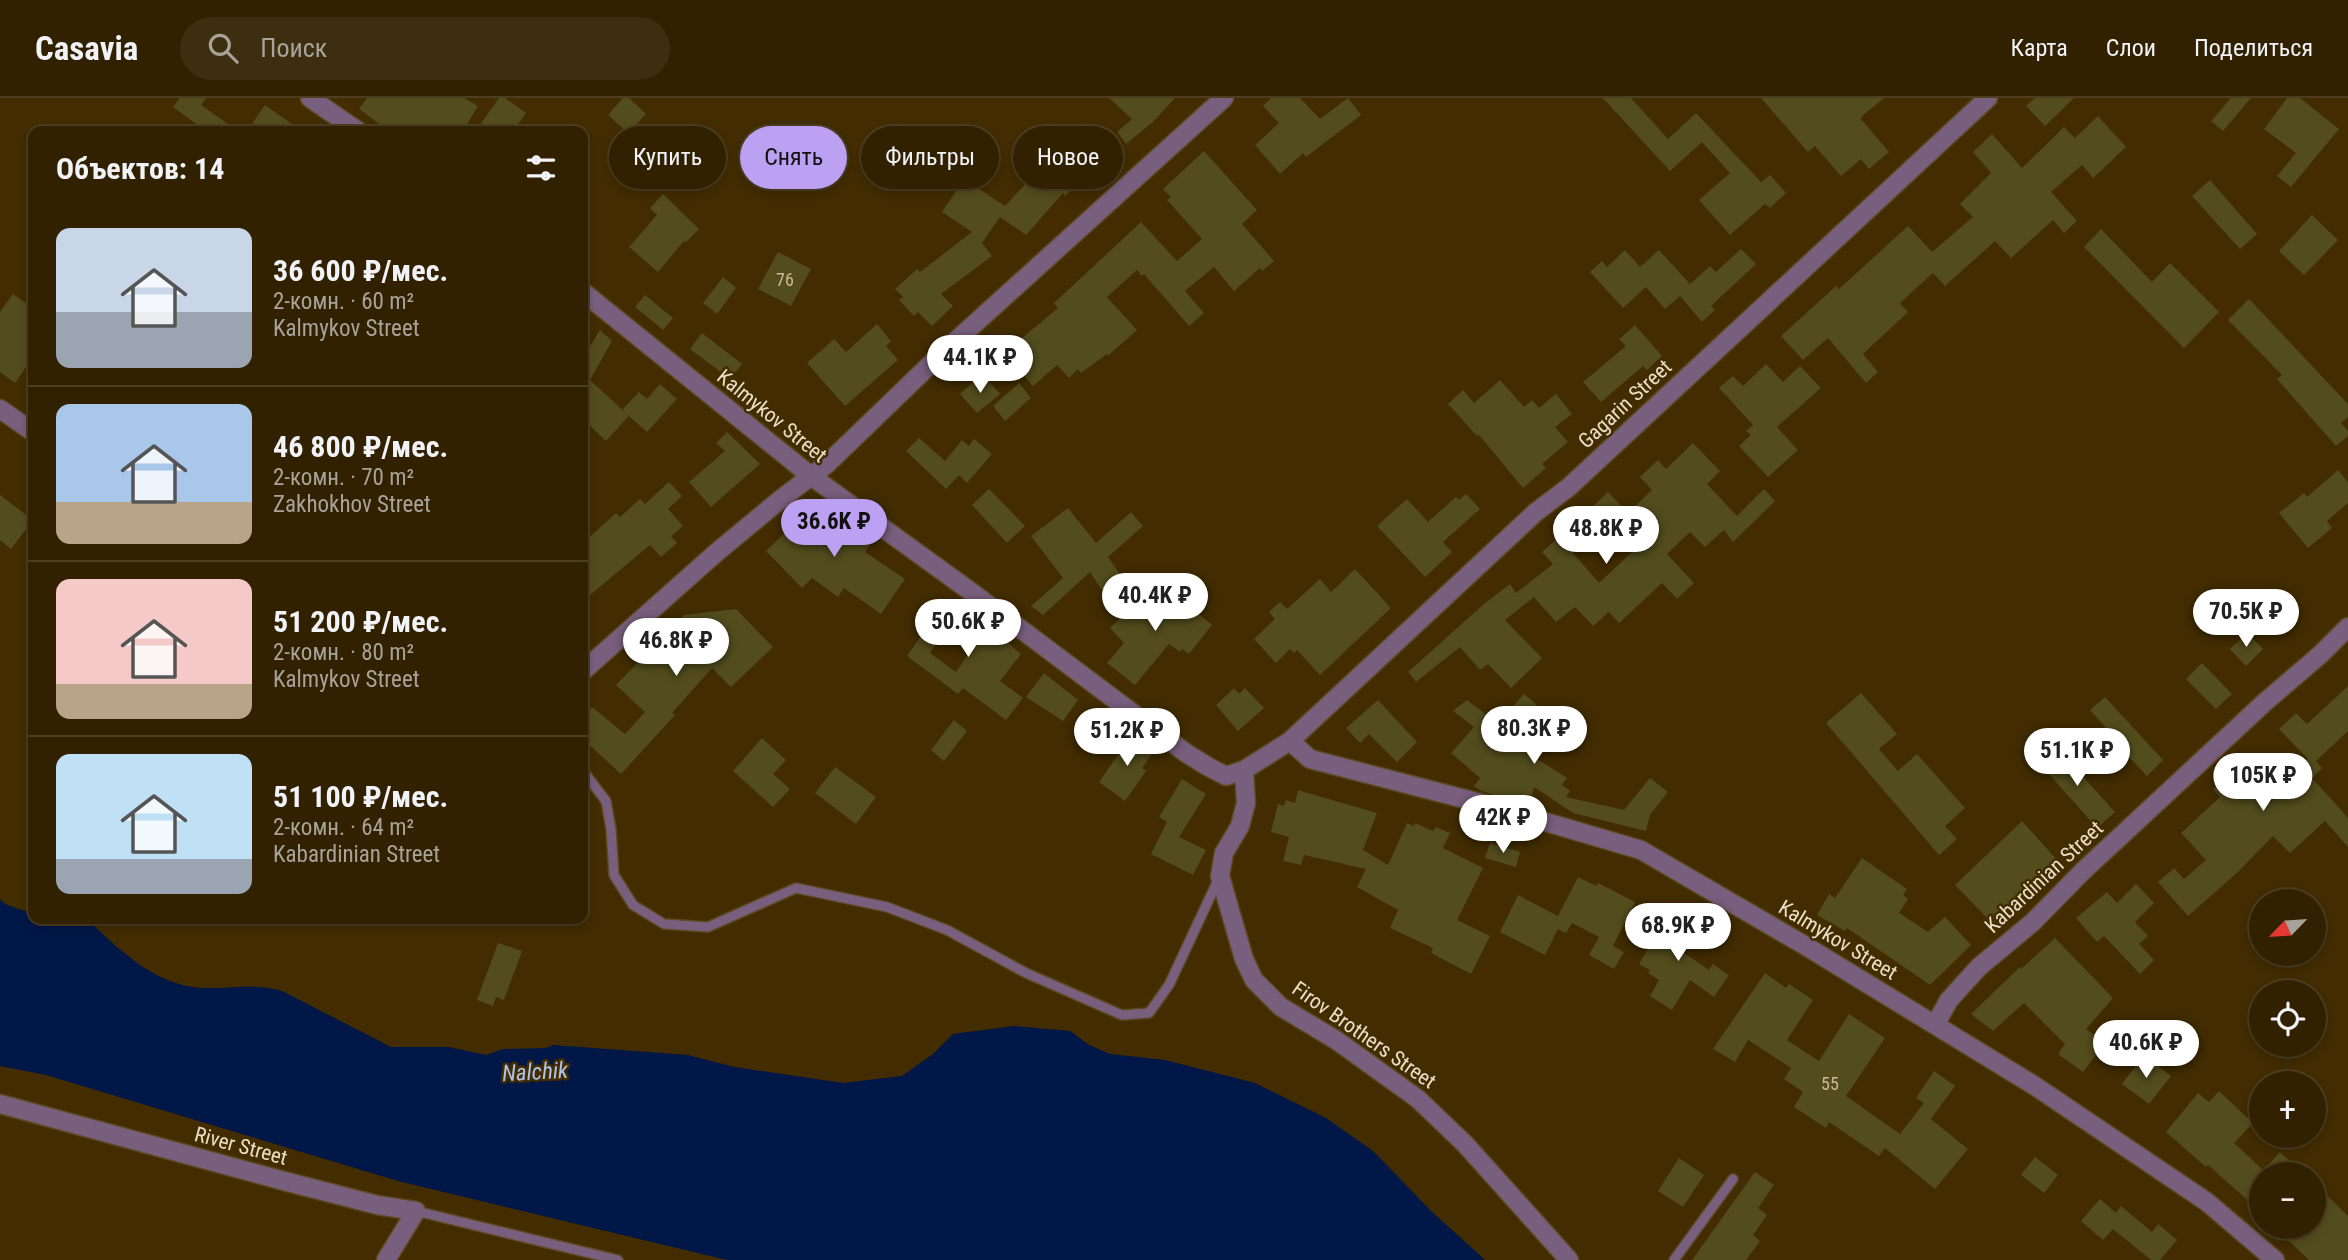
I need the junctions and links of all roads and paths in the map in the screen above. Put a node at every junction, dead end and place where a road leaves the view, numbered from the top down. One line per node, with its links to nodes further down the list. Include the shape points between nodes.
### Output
1 (310, 98): 4 (street)
2 (1224, 98): 8 (street)
3 (1988, 98): 11 (street, Gagarin Street)
4 (351, 126)
5 (588, 296): 8 (street, Kalmykov Street)
6 (0, 409): 7 (street)
7 (28, 429)
8 (811, 476): 10 (street); 12 (street, Kalmykov Street, via 1186,752 1226,776)
9 (2348, 627): 15 (street, Kabardinian Street, via 1979,967 1949,1000)
10 (588, 667)
11 (1290, 741): 12 (street); 15 (street, Kalmykov Street, via 1310,759 1641,850)
12 (1244, 770): 14 (street, via 1246,803 1240,827 1224,853)
13 (588, 778): 14 (lane, via 606,801 614,875 633,905 664,924 708,928 796,888 887,907 947,930 1026,973 1122,1014 1149,1013 1169,985)
14 (1220, 876): 21 (street, Firov Brothers Street, via 1254,980 1281,1007 1418,1099)
15 (1935, 1025): 23 (street, Kalmykov Street, via 2129,1148 2207,1202)
16 (0, 1104): 18 (street, River Street, via 377,1205)
17 (1732, 1179): 22 (lane)
18 (416, 1211): 19 (street); 20 (lane)
19 (386, 1260)
20 (618, 1260)
21 (1569, 1260)
22 (1674, 1260)
23 (2275, 1260)

